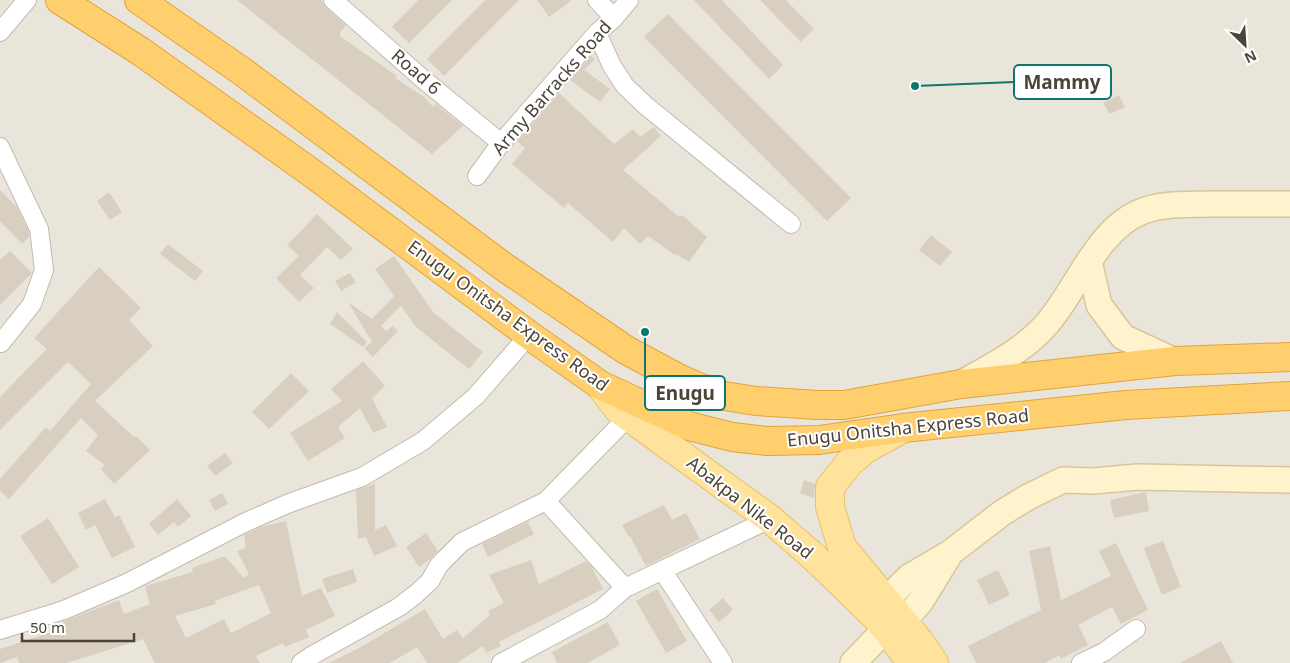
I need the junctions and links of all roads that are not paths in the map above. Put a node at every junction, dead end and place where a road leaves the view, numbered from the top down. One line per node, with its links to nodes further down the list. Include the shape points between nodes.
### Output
1 (27, 0): 8 (street)
2 (60, 0): 16 (highway, Enugu Onitsha Express Road, via 140,51 309,171)
3 (139, 0): 20 (highway, Enugu Onitsha Express Road, via 242,72 504,267 626,350 680,379 718,395 817,405 844,405)
4 (333, 0): 10 (street, Road 6)
5 (597, 0): 7 (street)
6 (629, 0): 7 (street, Army Barracks Road)
7 (614, 18): 9 (street, Army Barracks Road)
8 (0, 32)
9 (597, 32): 10 (street, Army Barracks Road); 14 (street, via 625,86)
10 (501, 143): 12 (street, Army Barracks Road)
11 (0, 147): 17 (street, via 39,229 44,270 32,304)
12 (476, 176)
13 (1290, 204): 15 (street, via 1164,205 1141,211 1121,223)
14 (791, 224)
15 (1090, 261): 19 (street, via 1099,304 1123,337); 20 (street, via 1032,339)
16 (529, 335): 21 (highway, Enugu Onitsha Express Road); 32 (street, via 476,396 423,441 362,478 246,522 127,584 64,610)
17 (1, 343)
18 (1290, 357): 19 (highway, Enugu Onitsha Express Road)
19 (1175, 361): 20 (highway, Enugu Onitsha Express Road)
20 (961, 384)
21 (600, 385): 23 (main road, Abakpa Nike Road, via 618,409); 24 (highway, Enugu Onitsha Express Road, via 689,426 732,438 819,440)
22 (1290, 396): 24 (highway, Enugu Onitsha Express Road, via 1126,405)
23 (629, 416): 26 (street); 27 (main road, Abakpa Nike Road)
24 (903, 428): 30 (main road, via 867,448 850,462 830,487 830,507 842,547)
25 (1290, 480): 30 (street, via 1138,477 1064,480 1002,513 950,553 921,601)
26 (546, 501): 29 (street); 34 (street, via 462,542 439,565 430,581 399,607)
27 (770, 519): 28 (street); 30 (main road, Abakpa Nike Road)
28 (662, 570): 29 (street); 36 (street)
29 (626, 588): 33 (street, via 600,610)
30 (884, 616): 37 (street); 38 (main road, Abakpa Nike Road); 39 (main road, Abakpa Nike Road, via 919,641)
31 (1136, 629): 40 (street, via 1104,652)
32 (0, 630)
33 (527, 657): 35 (street)
34 (301, 663)
35 (502, 663)
36 (724, 663)
37 (853, 663)
38 (912, 663)
39 (934, 663)
40 (1081, 663)

